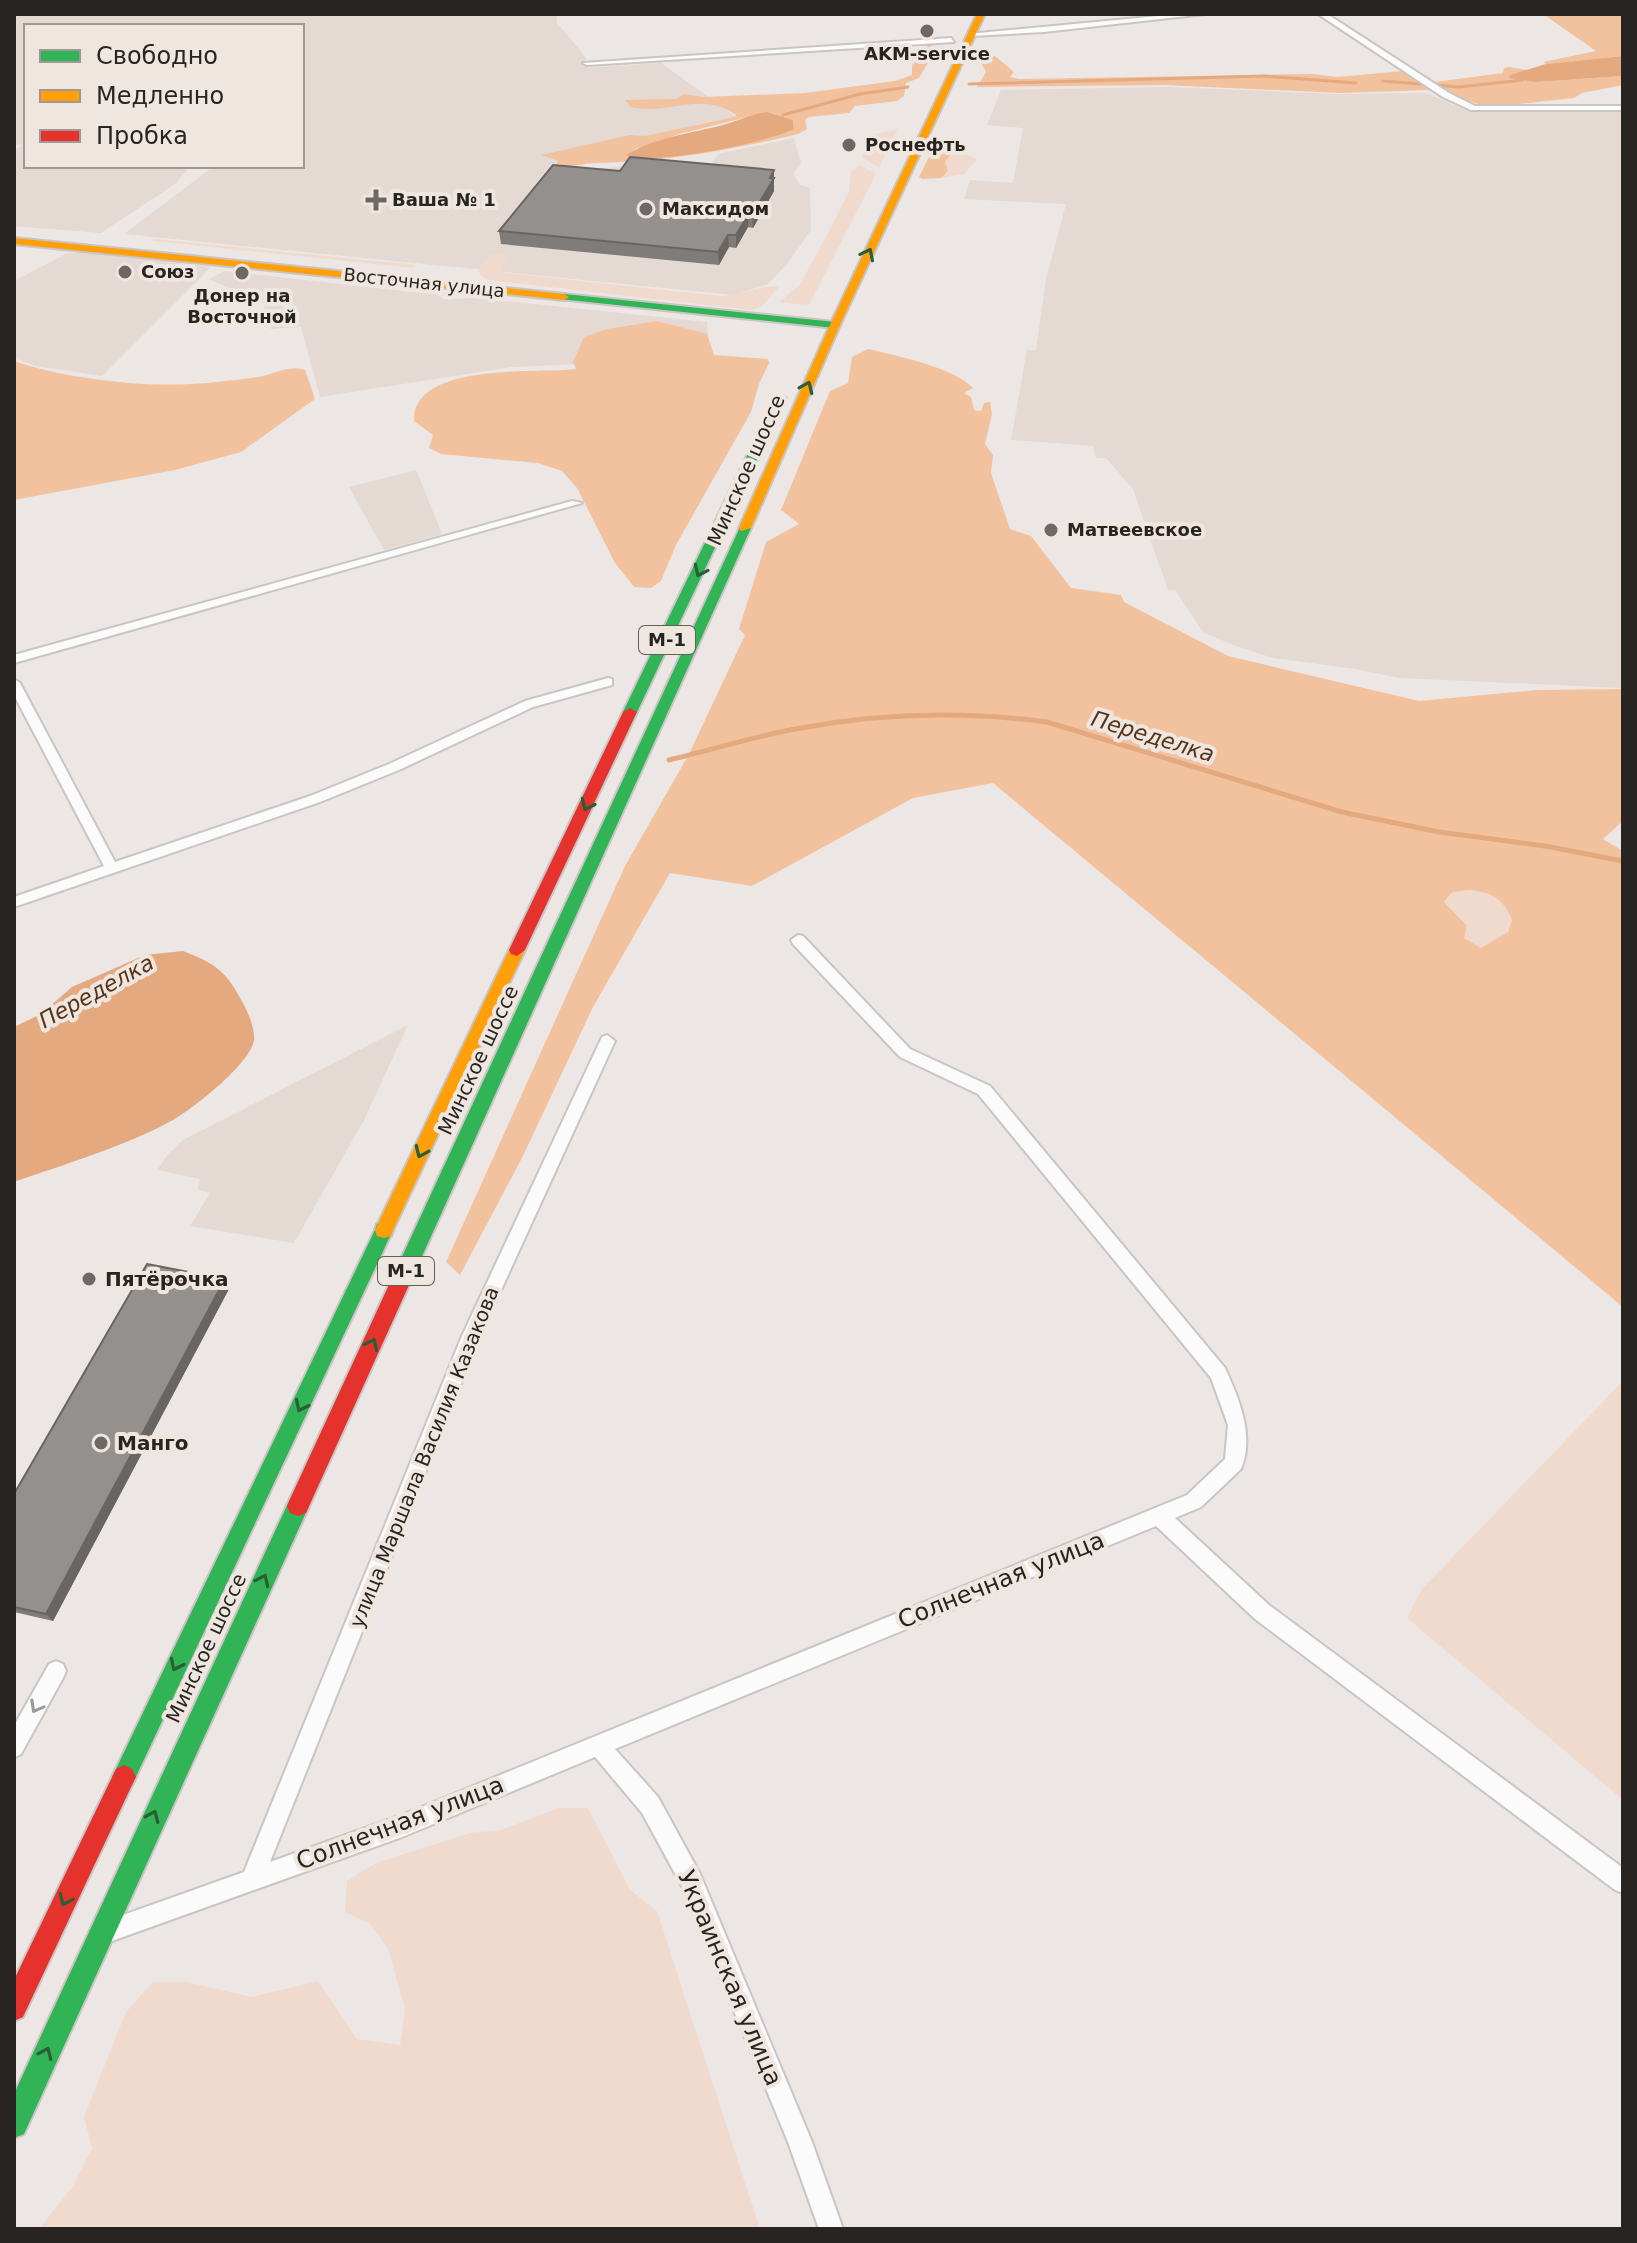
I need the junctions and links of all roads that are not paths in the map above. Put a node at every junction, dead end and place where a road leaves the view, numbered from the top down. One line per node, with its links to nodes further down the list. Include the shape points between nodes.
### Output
1 (964, 14): 6 (main road)
2 (981, 14): 5 (main road, Минское шоссе / М-1)
3 (1201, 14): 5 (street)
4 (1322, 14): 8 (street, via 1474,108)
5 (972, 34): 10 (main road, Минское шоссе / М-1, one-way to 5)
6 (951, 40): 7 (street); 11 (main road)
7 (587, 63)
8 (1623, 108)
9 (14, 241): 11 (main road, Восточная улица)
10 (835, 325): 11 (main road, Восточная улица); 14 (main road, Минское шоссе / М-1, one-way to 10)
11 (812, 329)
12 (790, 377): 13 (main road, Минское шоссе / М-1)
13 (772, 414): 14 (main road, via 786,410); 30 (main road, Минское шоссе / М-1, one-way to 30)
14 (794, 416): 29 (main road, Минское шоссе / М-1, one-way to 14)
15 (576, 503): 16 (street)
16 (14, 659)
17 (608, 682): 19 (street, via 529,704 354,784)
18 (14, 683): 19 (street)
19 (112, 869): 20 (street)
20 (14, 902)
21 (798, 940): 23 (street, Солнечная улица, via 905,1053 984,1090 1219,1374 1237,1425 1234,1463 1194,1501)
22 (607, 1041): 27 (street, улица Маршала Василия Казакова, via 471,1336)
23 (1159, 1516): 25 (street, Солнечная улица); 28 (street, via 1262,1612)
24 (56, 1671): 26 (street, one-way to 26)
25 (598, 1745): 27 (street, Солнечная улица, via 402,1826); 32 (street, Украинская улица, via 650,1805 692,1882)
26 (14, 1747)
27 (252, 1879): 29 (street, Солнечная улица)
28 (1623, 1882)
29 (100, 1934): 31 (main road, Минское шоссе / М-1, one-way to 29)
30 (14, 2008)
31 (14, 2124)
32 (831, 2229)

